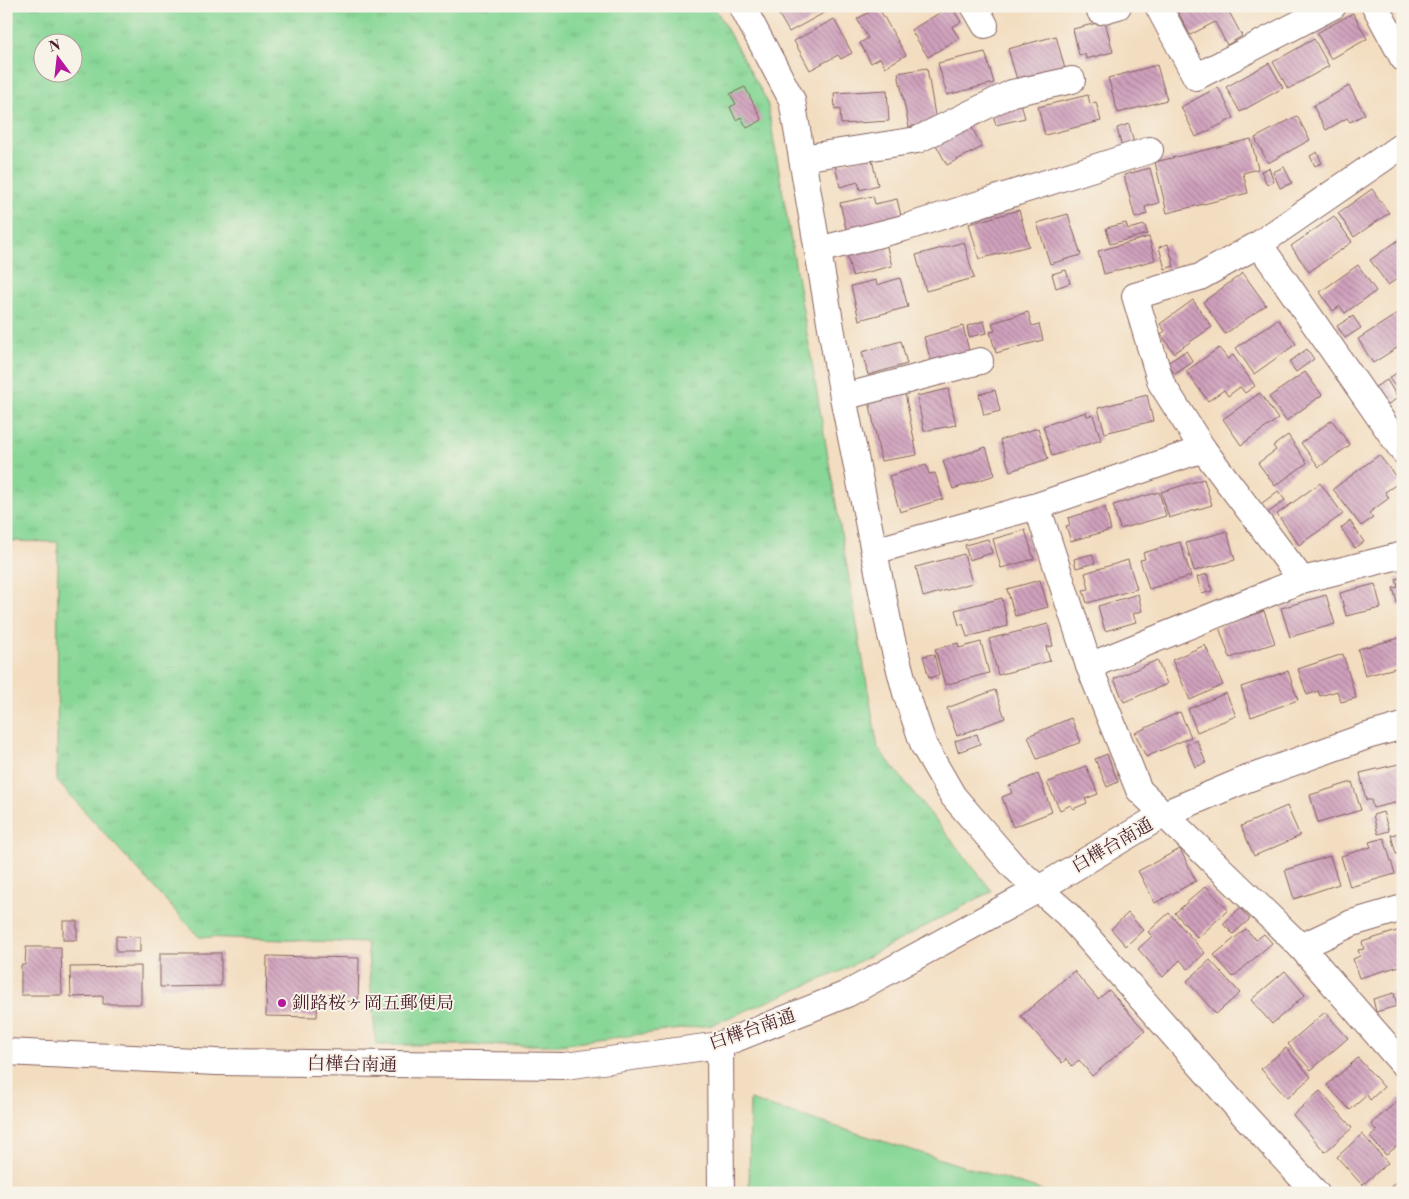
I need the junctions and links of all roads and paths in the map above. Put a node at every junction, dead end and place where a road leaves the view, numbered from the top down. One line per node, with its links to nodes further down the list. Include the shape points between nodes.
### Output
1 (742, 6): 9 (street, via 792,100)
2 (1158, 6): 3 (street, via 1196,77)
3 (1332, 6)
4 (1375, 6): 5 (street)
5 (1403, 58)
6 (1072, 80): 9 (street, via 1012,94 917,140)
7 (1150, 150): 11 (street, via 904,228)
8 (1400, 152): 10 (street)
9 (802, 158): 11 (street)
10 (1259, 244): 14 (street, via 1200,277 1135,296 1161,383); 15 (street)
11 (818, 250): 13 (street)
12 (980, 361): 13 (street)
13 (843, 397): 17 (street)
14 (1203, 449): 16 (street); 19 (street)
15 (1403, 451)
16 (1037, 506): 17 (street); 20 (street)
17 (874, 551): 23 (street, via 891,636 924,746 953,796 1014,867)
18 (1403, 555): 19 (street)
19 (1302, 580): 20 (street)
20 (1089, 666): 22 (street, via 1139,790)
21 (1403, 726): 22 (street, 白樺台南通, via 1247,778)
22 (1164, 814): 23 (street, 白樺台南通); 25 (street)
23 (1038, 889): 26 (street, 白樺台南通, via 847,994); 30 (street, via 1067,914)
24 (1403, 908): 25 (street, via 1352,923)
25 (1301, 947): 28 (street)
26 (720, 1045): 27 (street, 白樺台南通, via 565,1066 216,1062); 29 (street)
27 (6, 1052)
28 (1403, 1064)
29 (721, 1193)
30 (1316, 1193)

